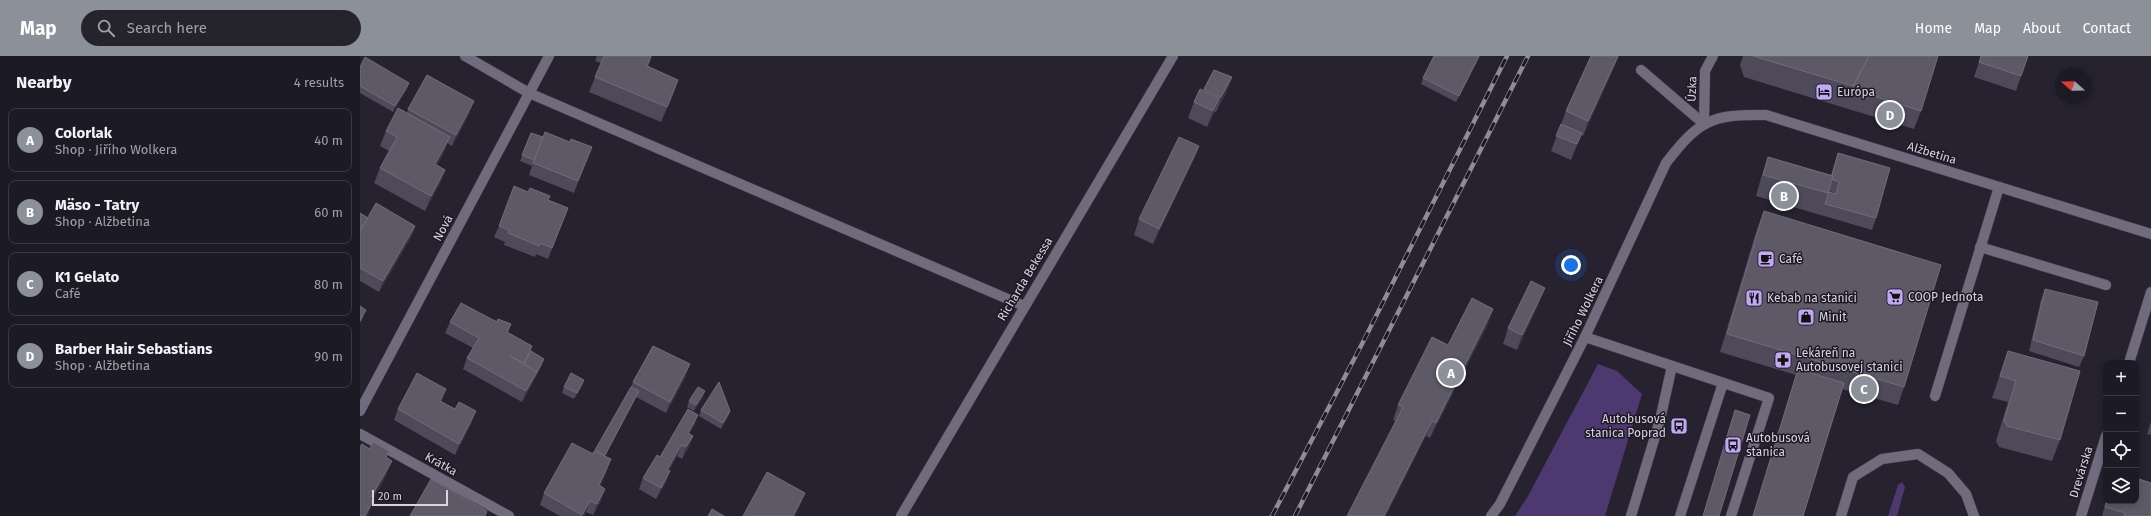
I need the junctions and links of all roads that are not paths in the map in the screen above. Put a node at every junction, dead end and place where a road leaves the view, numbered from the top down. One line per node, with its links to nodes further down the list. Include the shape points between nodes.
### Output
1 (465, 56): 6 (street)
2 (549, 56): 6 (street, Nová)
3 (1173, 56): 13 (street, Richarda Bekessa)
4 (1713, 56): 7 (street, Úzka, via 1705,71)
5 (1641, 70): 7 (street)
6 (529, 93): 13 (street); 19 (street, Nová)
7 (1704, 124): 8 (street, Alžbetina, via 1736,115 1766,116); 14 (street, Jiřího Wolkera, via 1685,139 1666,163)
8 (1998, 187): 9 (street, Alžbetina); 10 (street)
9 (2151, 234)
10 (1980, 247): 11 (street); 18 (street)
11 (2106, 285)
12 (2151, 292): 15 (street)
13 (1024, 306): 23 (street, Richarda Bekessa)
14 (1585, 337): 16 (street); 24 (street, Jiřího Wolkera, via 1500,504)
15 (2130, 360)
16 (1672, 366): 17 (street); 25 (street, via 1660,420)
17 (1723, 383): 26 (street); 27 (street, via 1770,398)
18 (1935, 396)
19 (360, 411)
20 (360, 434): 22 (street, Krátka)
21 (2103, 446): 30 (street, Drevárska)
22 (509, 516)
23 (901, 516)
24 (1491, 516)
25 (1631, 516)
26 (1680, 516)
27 (1731, 516)
28 (1841, 516): 29 (street, via 1853,477 1882,459 1918,454 1948,473 1966,494)
29 (1974, 516)
30 (2081, 516)

